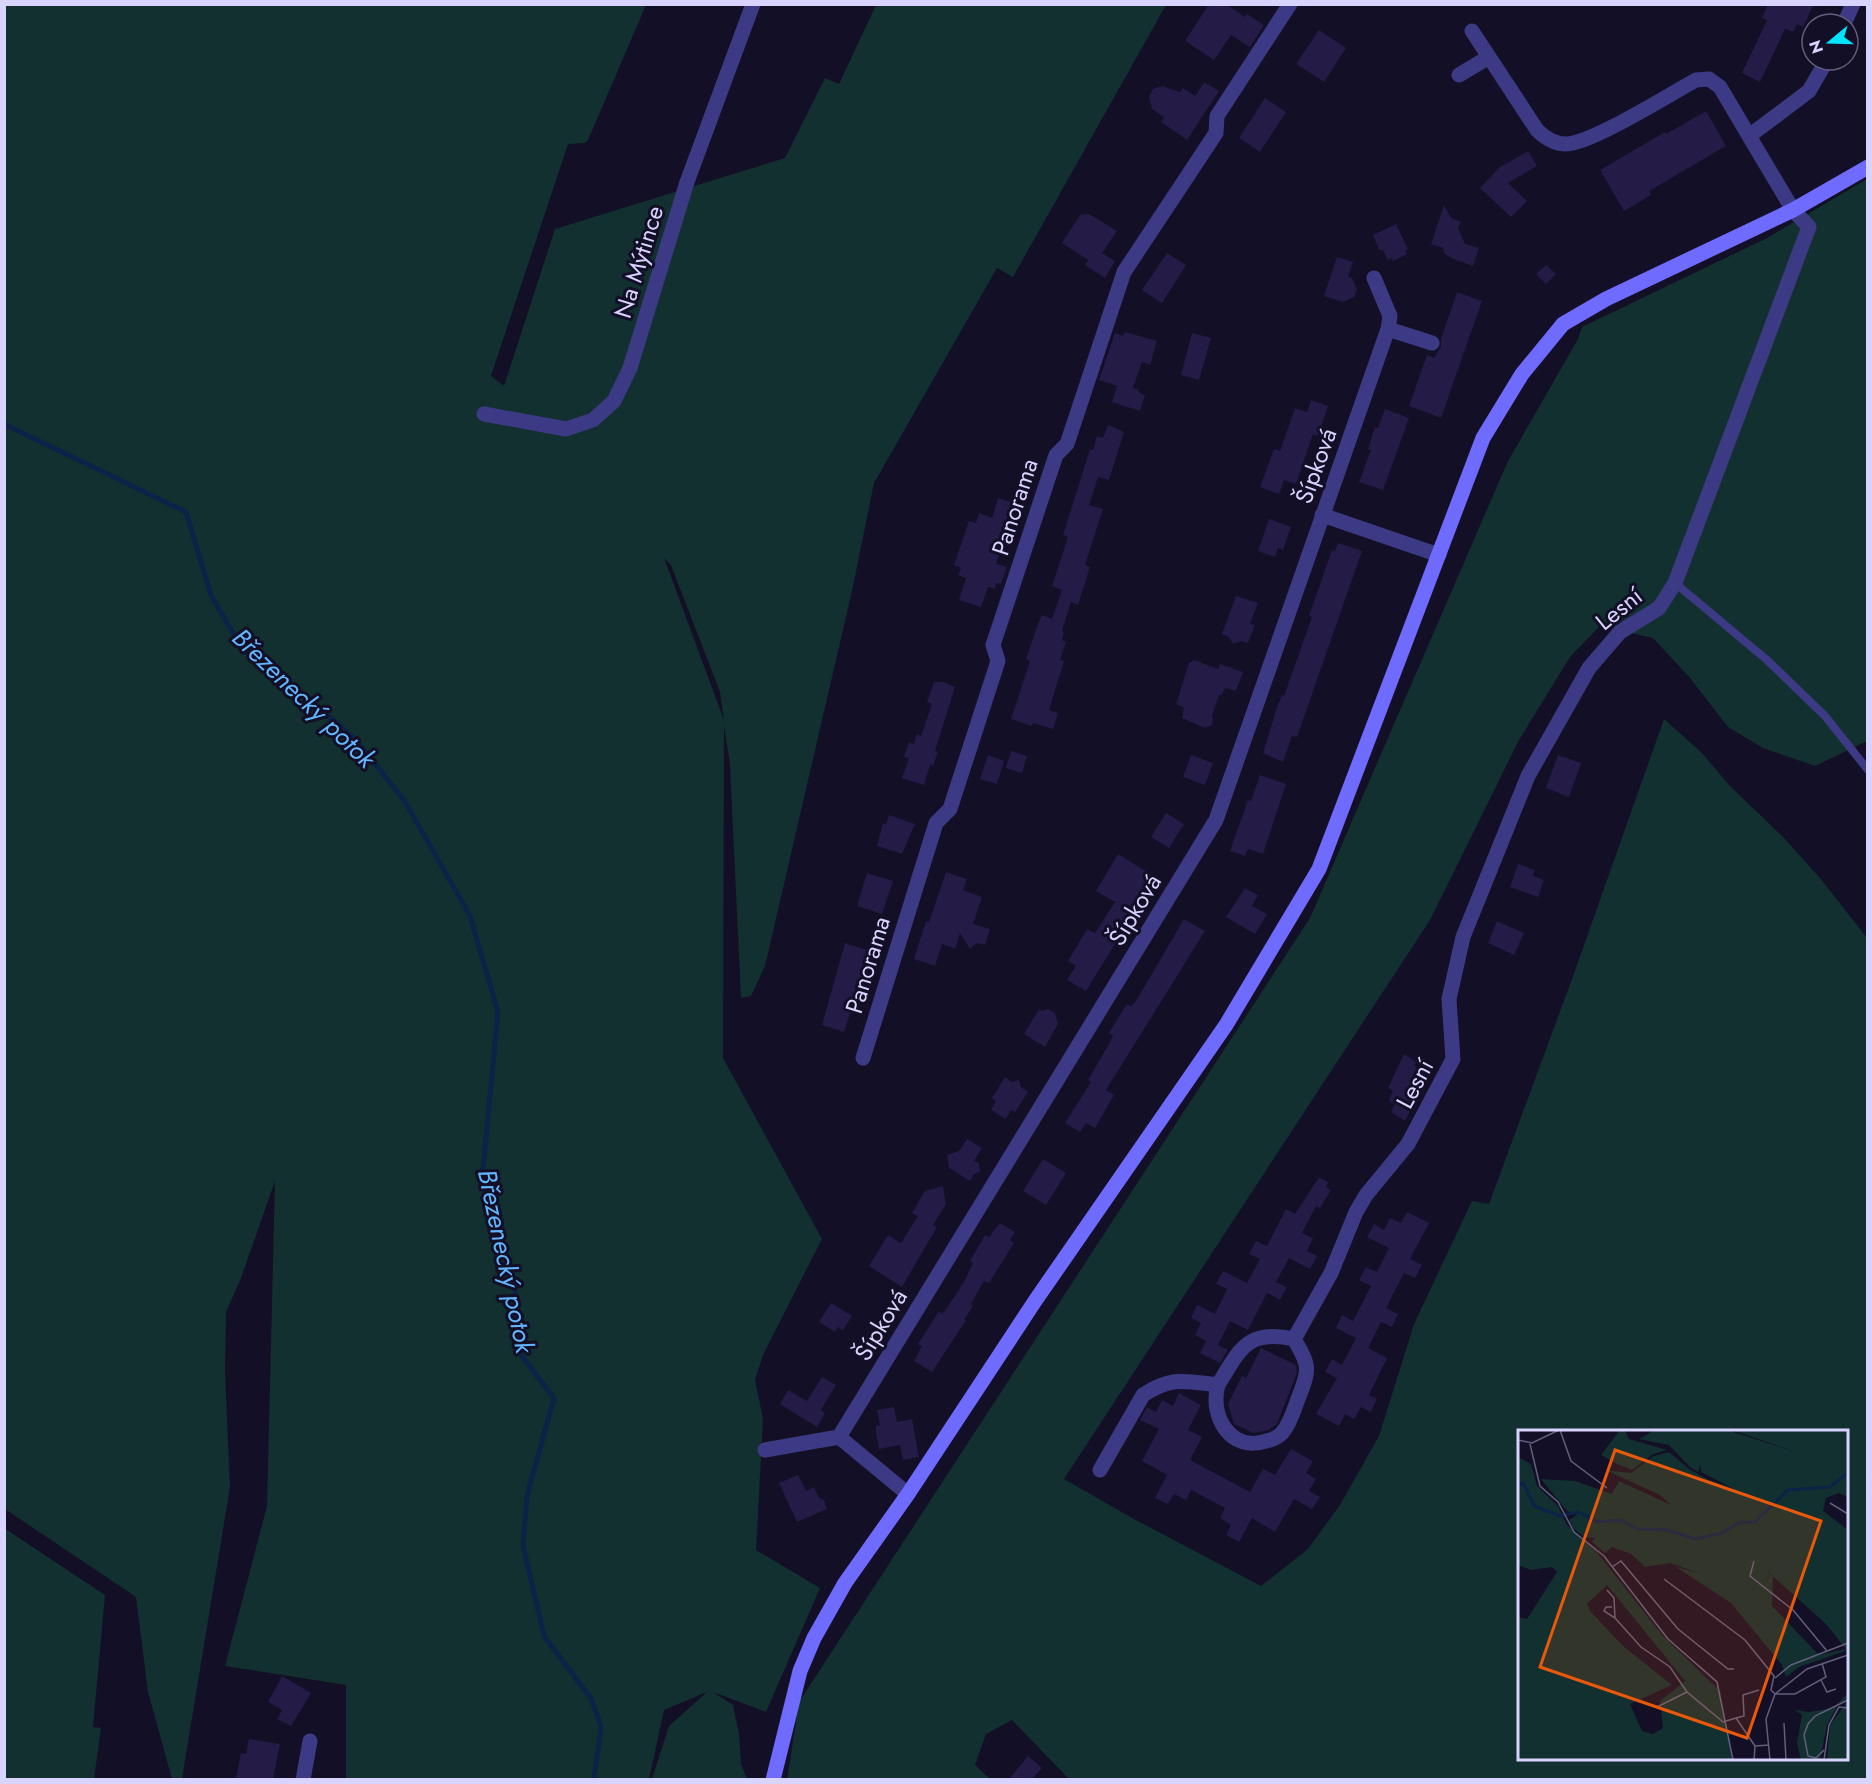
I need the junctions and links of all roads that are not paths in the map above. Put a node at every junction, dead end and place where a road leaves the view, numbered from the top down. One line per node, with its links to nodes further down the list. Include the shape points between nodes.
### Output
1 (753, 4): 13 (street, Na Mýtince, via 687,182 630,368 614,401 593,420 566,429)
2 (1290, 4): 18 (street, Panorama, via 1217,116 1216,133 1124,272 1068,444 1056,455 1000,622 993,645 998,661 950,809 936,823)
3 (1472, 31): 4 (street)
4 (1489, 57): 6 (street); 7 (street, via 1537,130 1555,142 1580,141 1696,80 1709,79 1720,87)
5 (1820, 72): 7 (street, via 1809,91)
6 (1459, 75)
7 (1749, 136): 9 (street)
8 (1868, 167): 9 (street)
9 (1793, 210): 15 (street, via 1606,299 1563,324 1522,374 1484,438); 16 (street, Lesní, via 1809,227)
10 (1374, 278): 11 (street, Šípková, via 1390,316)
11 (1388, 329): 12 (street); 14 (street, Šípková)
12 (1432, 343)
13 (484, 414)
14 (1322, 515): 15 (street); 21 (street, Šípková, via 1216,820)
15 (1439, 555): 24 (street, via 1319,869 1226,1025 1035,1301)
16 (1675, 583): 17 (lane, via 1767,660 1825,716); 19 (street, Lesní, via 1659,608 1620,632 1589,668 1528,776 1463,937 1449,999 1453,1059 1408,1144 1356,1212 1331,1274)
17 (1868, 770)
18 (863, 1058)
19 (1294, 1339): 20 (street, via 1275,1335 1257,1338 1244,1346); 20 (street, via 1308,1366 1305,1381 1289,1422 1274,1439 1248,1444 1233,1438 1215,1408)
20 (1218, 1385): 23 (street, via 1175,1381 1143,1395)
21 (839, 1437): 22 (street); 24 (street)
22 (765, 1450)
23 (1100, 1470)
24 (908, 1494): 27 (street, via 845,1583 814,1638 800,1671)
25 (310, 1741): 26 (street)
26 (303, 1779)
27 (773, 1779)

